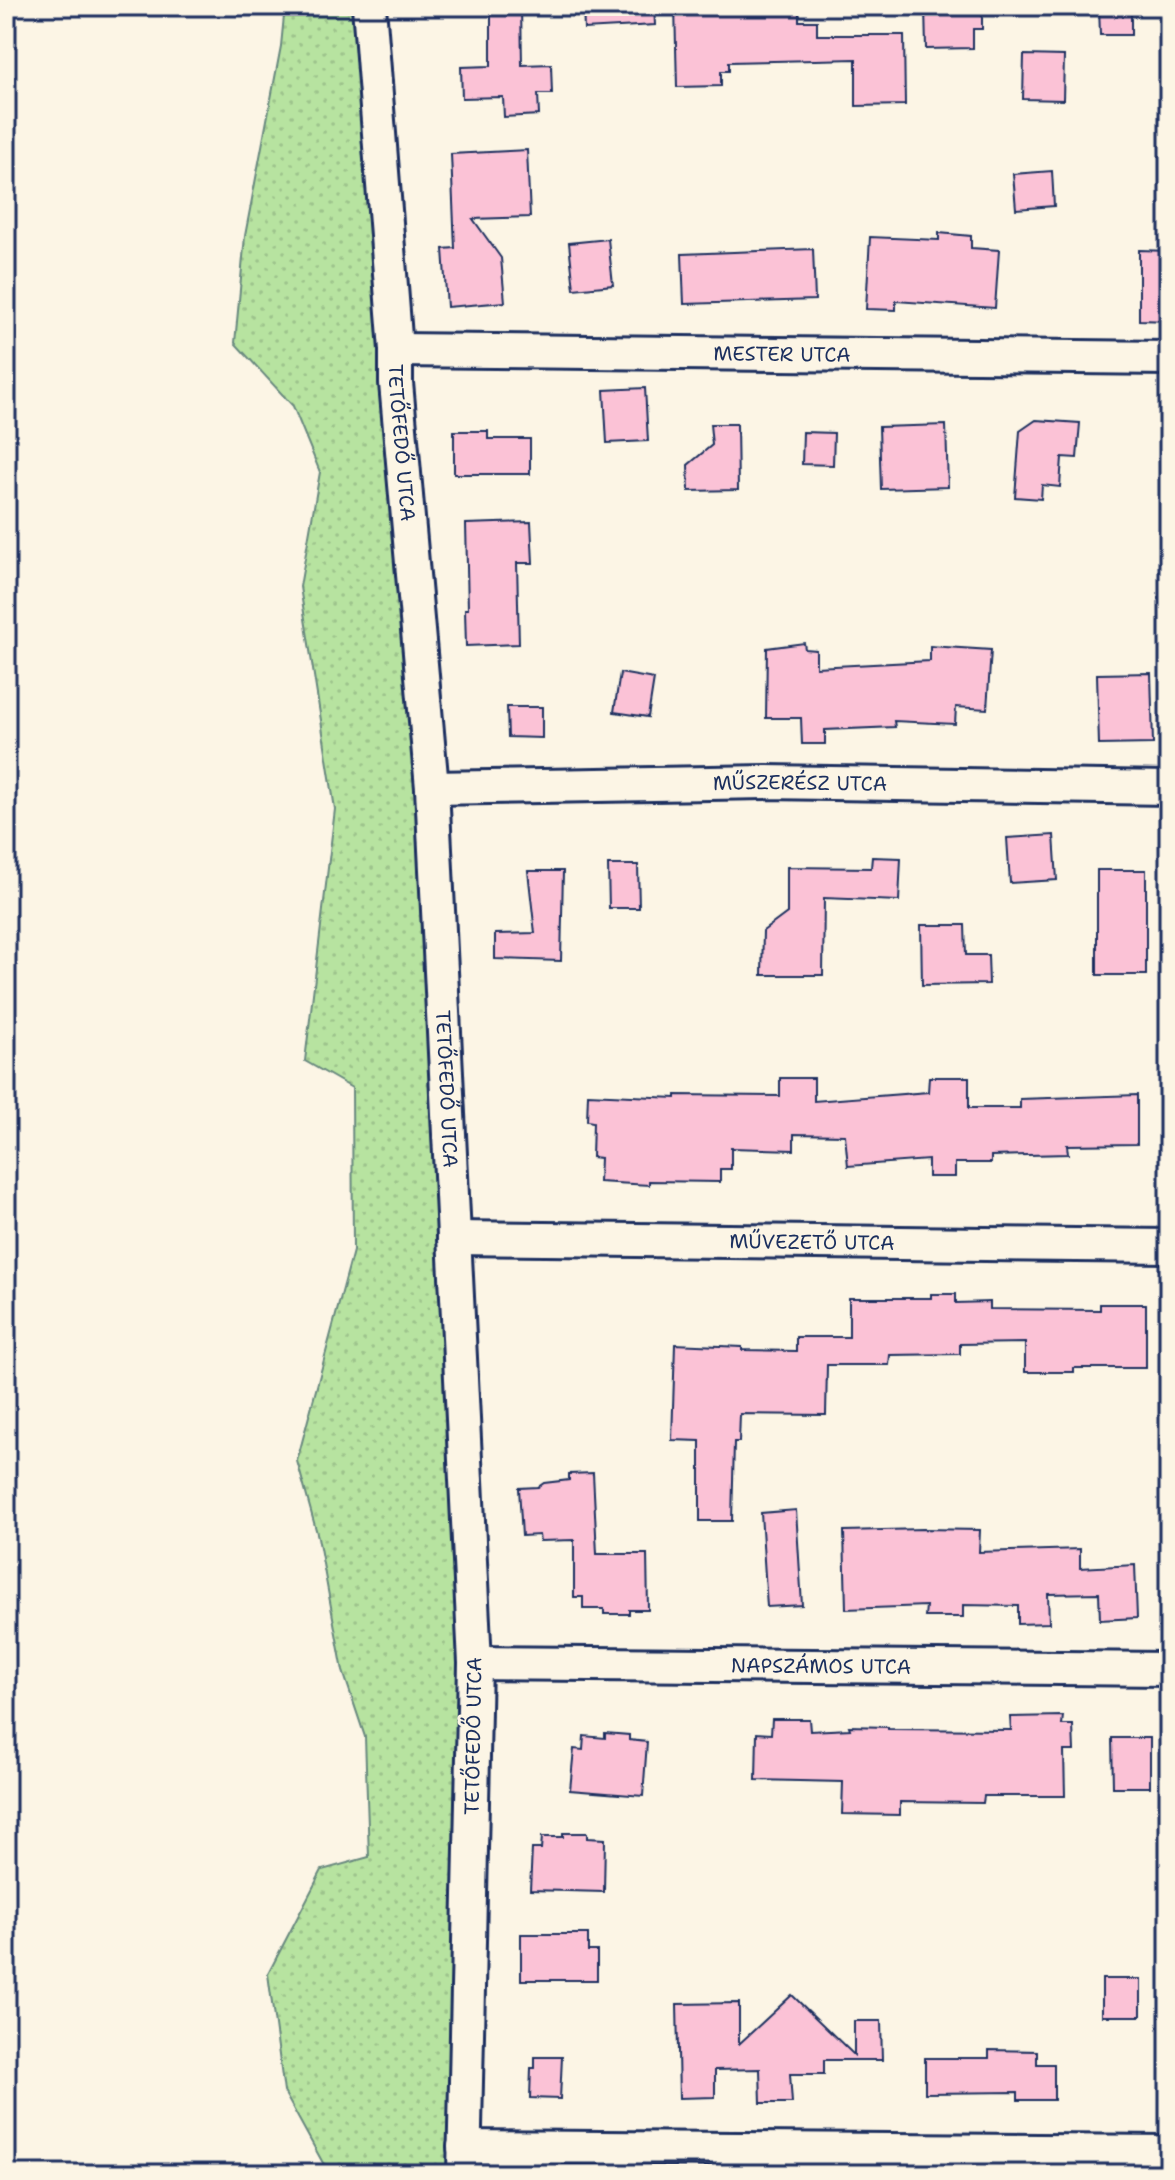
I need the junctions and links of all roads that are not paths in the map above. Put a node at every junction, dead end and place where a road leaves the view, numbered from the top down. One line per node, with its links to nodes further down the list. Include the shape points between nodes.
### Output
1 (369, 6): 2 (street, TETŐFEDŐ UTCA)
2 (396, 350): 3 (street, MESTER UTCA); 4 (street, TETŐFEDŐ UTCA)
3 (1169, 358)
4 (432, 788): 5 (street, MŰSZERÉSZ UTCA, via 766,782); 6 (street, TETŐFEDŐ UTCA)
5 (1169, 788)
6 (454, 1238): 7 (street, MŰVEZETŐ UTCA); 8 (street, TETŐFEDŐ UTCA)
7 (1169, 1246)
8 (475, 1663): 9 (street, NAPSZÁMOS UTCA); 11 (street, TETŐFEDŐ UTCA)
9 (1169, 1669)
10 (1169, 2152): 11 (street)
11 (464, 2161)

